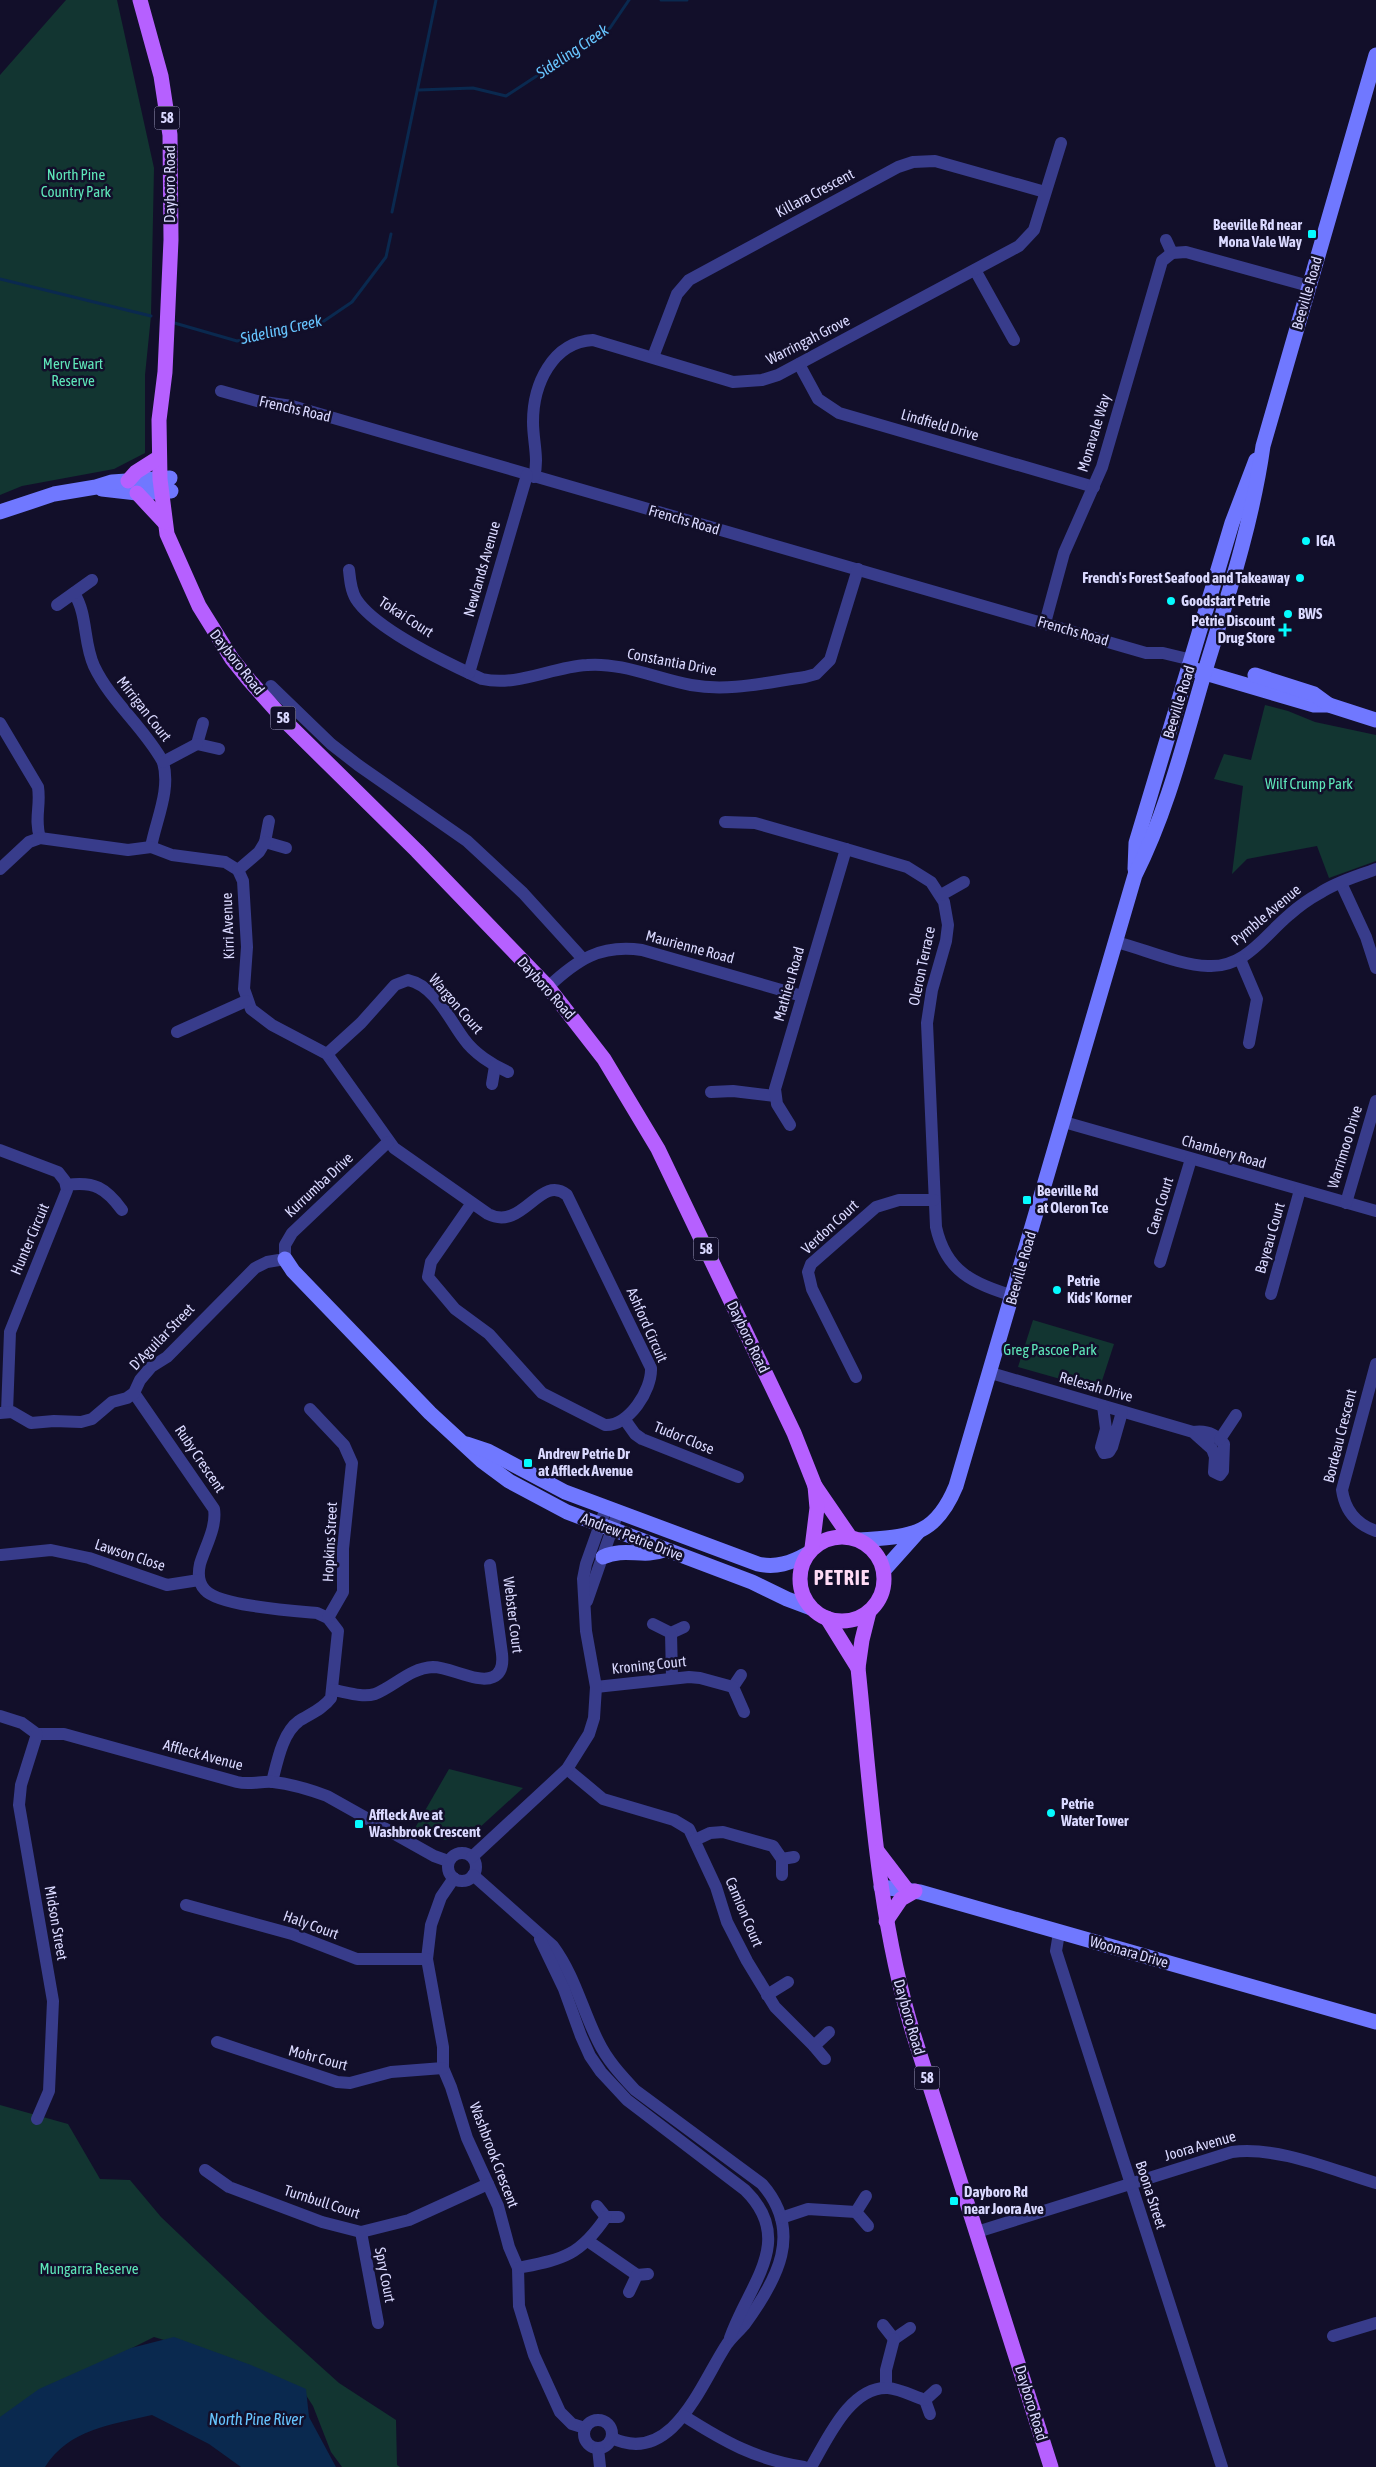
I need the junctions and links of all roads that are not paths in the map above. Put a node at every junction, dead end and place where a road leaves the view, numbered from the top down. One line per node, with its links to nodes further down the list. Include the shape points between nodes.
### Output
1 (140, 0): 12 (main road, Dayboro Road / 58, via 161,76 170,135)
2 (1376, 55): 8 (main road, Beeville Road)
3 (1060, 143): 4 (street, Warringah Grove)
4 (1045, 192): 7 (street, Warringah Grove, via 1034,230 1019,246); 10 (street, Killara Crescent, via 935,162 913,162 898,167 689,280 677,294)
5 (1166, 240): 6 (street)
6 (1172, 253): 8 (street, via 1186,252); 20 (street, Monavale Way, via 1160,266)
7 (975, 270): 9 (street); 11 (street, Warringah Grove)
8 (1308, 286): 14 (main road, Beeville Road)
9 (1014, 340)
10 (653, 357): 11 (street, Warringah Grove, via 733,382 762,380); 16 (street, Warringah Grove, via 593,340 573,344 558,354 543,375 536,396 533,423 536,466)
11 (799, 364): 20 (street, Lindfield Drive, via 818,398 838,413)
12 (165, 372): 15 (main road, Dayboro Road / 58); 18 (main road, Dayboro Road / 58, via 168,397)
13 (221, 391): 16 (street, Frenchs Road, via 292,406)
14 (1263, 446): 31 (main road, Beeville Road, via 1232,523); 32 (main road, Beeville Road, via 1253,504)
15 (158, 458): 17 (main road); 18 (main road, Dayboro Road / 58)
16 (530, 476): 25 (street, Frenchs Road); 33 (street, Newlands Avenue)
17 (128, 481): 18 (main road); 19 (main road)
18 (165, 485): 21 (main road); 23 (main road, Dayboro Road / 58); 24 (main road, Dayboro Road / 58)
19 (96, 487): 21 (main road); 22 (main road, via 54,494)
20 (1094, 487): 30 (street, Monavale Way, via 1064,553)
21 (137, 493): 23 (main road)
22 (0, 512)
23 (164, 522): 24 (main road, Dayboro Road / 58)
24 (180, 560): 59 (main road, Dayboro Road / 58, via 209,624 249,680 290,726)
25 (858, 569): 30 (street, Frenchs Road); 33 (street, Constantia Drive, via 830,660 816,674 805,677 725,688 693,686 605,665 570,667 496,682)
26 (349, 570): 33 (street, Tokai Court, via 356,599 376,621)
27 (92, 580): 28 (street)
28 (74, 593): 29 (street); 40 (street, Mirrigan Court, via 82,608 87,646 94,666)
29 (57, 605)
30 (1046, 623): 31 (street, Frenchs Road, via 1146,652 1163,653)
31 (1191, 664): 32 (main road, Frenchs Road); 51 (main road, Beeville Road, via 1136,843)
32 (1206, 668): 35 (main road, Frenchs Road, via 1314,705 1329,705); 51 (main road, Beeville Road, via 1154,835)
33 (469, 673)
34 (271, 686): 56 (street, Dayboro Road, via 331,744 467,841 523,894)
35 (1376, 720)
36 (0, 723): 43 (street, via 38,787 40,796 36,818)
37 (203, 724): 38 (street)
38 (197, 744): 39 (street); 40 (street)
39 (219, 748)
40 (163, 762): 45 (street, Mirrigan Court, via 165,789)
41 (269, 821): 44 (street)
42 (725, 822): 47 (street, Oleron Terrace, via 755,823)
43 (40, 838): 45 (street, Kirri Avenue, via 128,850); 48 (street, via 29,842)
44 (265, 842): 46 (street); 50 (street, via 259,852)
45 (151, 847): 50 (street, Kirri Avenue, via 172,855 225,862)
46 (286, 848)
47 (846, 849): 54 (street, Oleron Terrace, via 915,871 931,882); 60 (street, Mathieu Road)
48 (0, 869)
49 (1376, 869): 53 (street, Pymble Avenue)
50 (238, 870): 61 (street, Kirri Avenue, via 243,882 247,947)
51 (1135, 875): 55 (main road, Beeville Road)
52 (964, 882): 54 (street)
53 (1341, 883): 57 (street, Pymble Avenue, via 1302,904); 58 (street, via 1366,937)
54 (941, 895): 78 (street, Oleron Terrace, via 948,917 947,932 927,1023)
55 (1116, 942): 57 (street, Pymble Avenue, via 1208,966); 71 (main road, Beeville Road)
56 (583, 959): 59 (street, Maurienne Road); 60 (street, Maurienne Road, via 616,948 642,950)
57 (1240, 959): 63 (street, via 1256,999)
58 (1376, 968)
59 (548, 987): 101 (main road, Dayboro Road / 58, via 604,1059 658,1149 794,1433)
60 (802, 996): 69 (street, Mathieu Road)
61 (246, 1000): 62 (street); 64 (street, via 256,1015)
62 (177, 1032)
63 (1249, 1043)
64 (327, 1054): 65 (street, Wargon Court, via 395,985 408,980 421,984 464,1039); 73 (street)
65 (496, 1066): 66 (street, Wargon Court); 67 (street)
66 (508, 1072)
67 (492, 1084)
68 (710, 1092): 69 (street)
69 (775, 1096): 72 (street)
70 (1376, 1101): 79 (street, Warrimoo Drive)
71 (1064, 1122): 75 (street, Chambery Road); 86 (main road, Beeville Road)
72 (790, 1126)
73 (388, 1142): 80 (street, Ashford Circuit); 83 (street, Kurrumba Drive, via 292,1233 285,1245)
74 (0, 1150): 76 (street, via 58,1172)
75 (1191, 1159): 77 (street, Chambery Road); 84 (street, Caen Court)
76 (67, 1185): 81 (street, via 93,1184 113,1198); 93 (street, Hunter Circuit, via 66,1196 10,1332)
77 (1300, 1190): 79 (street, Chambery Road); 85 (street, Bayeau Court)
78 (934, 1200): 86 (street, Oleron Terrace, via 938,1239 949,1261 975,1282); 89 (street, Verdon Court, via 899,1200 876,1207 804,1271)
79 (1346, 1202): 82 (street, Chambery Road)
80 (472, 1203): 96 (street, via 431,1262 428,1277 432,1284 454,1309 490,1334 542,1393 605,1424); 96 (street, Ashford Circuit, via 493,1217 504,1218 514,1216 550,1190 560,1190 568,1195 651,1368 648,1385)
81 (122, 1210)
82 (1376, 1212)
83 (285, 1259): 90 (street, D'Aguilar Street, via 255,1268 167,1356 151,1367); 97 (main road, Andrew Petrie Drive, via 292,1271 416,1399)
84 (1160, 1262)
85 (1271, 1294)
86 (1013, 1296): 88 (main road, Beeville Road)
87 (1375, 1372): 104 (street, Bordeau Crescent, via 1342,1490 1343,1500 1353,1518)
88 (990, 1373): 91 (street, Relesah Drive); 105 (main road, Beeville Road, via 953,1495 936,1521)
89 (856, 1377)
90 (134, 1393): 93 (street, D'Aguilar Street, via 112,1402 86,1421 31,1423); 113 (street, Ruby Crescent, via 214,1509 215,1516 200,1565)
91 (1103, 1406): 94 (street, Relesah Drive); 94 (street, via 1106,1429 1101,1447 1104,1453 1112,1447)
92 (310, 1409): 117 (street, Hopkins Street, via 344,1445 352,1463 343,1548 343,1592)
93 (3, 1412)
94 (1122, 1412): 98 (street, Relesah Drive, via 1193,1432 1200,1431)
95 (1236, 1415): 98 (street)
96 (625, 1420): 99 (street, Tudor Close, via 642,1439)
97 (465, 1444): 102 (main road, Andrew Petrie Drive, via 488,1451 551,1485); 103 (main road, Andrew Petrie Drive, via 494,1472 524,1491)
98 (1216, 1444): 100 (street, via 1224,1448 1224,1470)
99 (738, 1477)
100 (1218, 1481)
101 (815, 1486): 106 (main road, Dayboro Road / 58); 108 (main road, Dayboro Road / 58, via 817,1508)
102 (612, 1510): 103 (street); 108 (main road, Andrew Petrie Drive, via 758,1564 782,1564)
103 (606, 1527): 107 (main road, Andrew Petrie Drive); 110 (street); 114 (street, via 583,1579)
104 (1376, 1531)
105 (918, 1532): 106 (main road, Beeville Road); 112 (main road, Beeville Road)
106 (855, 1539): 108 (main road, via 834,1537); 112 (main road, 58, via 877,1555)
107 (665, 1550): 110 (main road, via 653,1554 618,1552); 115 (main road, Andrew Petrie Drive)
108 (810, 1551): 115 (main road, 58, via 801,1567 800,1582)
109 (1, 1555): 113 (street, Lawson Close, via 50,1550 89,1558 167,1585)
110 (603, 1557): 114 (street)
111 (490, 1565): 127 (street, Webster Court, via 503,1663 497,1674 480,1678 435,1667 424,1668 375,1694 365,1696)
112 (884, 1570): 116 (main road, 58, via 881,1596)
113 (200, 1580): 117 (street, via 208,1593 233,1602 317,1613)
114 (586, 1603): 125 (street, via 586,1631)
115 (811, 1608): 118 (main road, 58)
116 (869, 1612): 118 (main road, 58, via 852,1620); 122 (main road, Dayboro Road / 58)
117 (328, 1618): 127 (street, via 338,1631)
118 (827, 1618): 122 (main road, Dayboro Road / 58)
119 (653, 1624): 121 (street)
120 (684, 1627): 121 (street)
121 (672, 1633): 124 (street)
122 (858, 1668): 134 (main road, Dayboro Road / 58)
123 (741, 1675): 126 (street)
124 (672, 1677): 125 (street, Kroning Court); 126 (street, Kroning Court, via 700,1678)
125 (596, 1687): 131 (street, via 594,1718 589,1734)
126 (733, 1688): 128 (street)
127 (333, 1690): 132 (street, via 326,1704 292,1728)
128 (744, 1712)
129 (0, 1716): 130 (street, via 20,1722)
130 (37, 1734): 132 (street, Affleck Avenue, via 64,1734 245,1784); 155 (street, Midson Street, via 21,1785 19,1805 53,2001 49,2091)
131 (567, 1769): 133 (street, Camion Court, via 603,1799 681,1823); 135 (street)
132 (272, 1782): 136 (street, Affleck Avenue, via 327,1796)
133 (695, 1840): 138 (street, via 710,1833 723,1832 772,1846 788,1858); 148 (street, Camion Court, via 727,1922)
134 (877, 1851): 140 (main road, Dayboro Road / 58); 141 (main road)
135 (472, 1857): 136 (street, via 459,1853); 137 (street, via 476,1866)
136 (448, 1861): 139 (street, via 448,1871)
137 (473, 1875): 139 (street, via 462,1881); 145 (street)
138 (782, 1875)
139 (454, 1878): 146 (street, Washbrook Crescent, via 441,1897 431,1925)
140 (881, 1887): 141 (main road, Woonara Drive); 143 (main road, Dayboro Road / 58)
141 (911, 1890): 143 (main road); 144 (main road, Woonara Drive)
142 (186, 1905): 146 (street, Haly Court, via 292,1934 357,1959)
143 (886, 1921): 166 (main road, Dayboro Road / 58, via 900,1992)
144 (1059, 1933): 149 (main road, Woonara Drive); 159 (street, Boona Street, via 1056,1951)
145 (537, 1934): 163 (street, via 553,1946 564,1961 597,2041 621,2075 635,2090 762,2184 770,2193); 176 (street, via 564,1989 590,2056 601,2072 627,2100 745,2190 762,2211 770,2236 766,2258)
146 (427, 1959): 154 (street, Washbrook Crescent, via 444,2046)
147 (788, 1982): 148 (street)
148 (767, 1995): 152 (street, Camion Court)
149 (1376, 2022)
150 (830, 2032): 152 (street)
151 (217, 2042): 154 (street, Mohr Court, via 338,2082 356,2082 391,2072)
152 (814, 2046): 153 (street, Camion Court)
153 (825, 2059)
154 (443, 2068): 158 (street, Washbrook Crescent, via 467,2138)
155 (37, 2119)
156 (205, 2170): 165 (street, Turnbull Court, via 229,2187 322,2222)
157 (1376, 2183): 159 (street, Joora Avenue, via 1252,2149 1232,2152)
158 (488, 2184): 165 (street, Turnbull Court, via 409,2220); 168 (street, Washbrook Crescent)
159 (1130, 2184): 166 (street, Joora Avenue); 189 (street, Boona Street)
160 (866, 2196): 162 (street)
161 (596, 2206): 167 (street, via 612,2217)
162 (856, 2212): 163 (street, via 808,2209); 164 (street)
163 (781, 2218): 176 (street, via 784,2240 778,2270 744,2325)
164 (868, 2226)
165 (361, 2232): 170 (street, Spry Court)
166 (977, 2232): 188 (main road, Dayboro Road / 58)
167 (588, 2241): 168 (street, via 564,2257); 169 (street, via 642,2274)
168 (518, 2268): 182 (street, Washbrook Crescent, via 520,2306 534,2355 560,2412 572,2424)
169 (629, 2292)
170 (378, 2323)
171 (1376, 2323): 174 (street)
172 (883, 2325): 175 (street)
173 (910, 2328): 175 (street)
174 (1333, 2336)
175 (894, 2339): 177 (street, via 886,2370)
176 (728, 2342): 181 (street)
177 (886, 2388): 179 (street); 187 (street, via 866,2395 843,2413)
178 (936, 2390): 179 (street)
179 (925, 2400): 180 (street)
180 (930, 2414)
181 (684, 2416): 183 (street, via 656,2440 625,2443); 186 (street, via 738,2448)
182 (585, 2428): 183 (street, via 592,2421 606,2422 612,2429); 184 (street, via 586,2441)
183 (612, 2438): 184 (street, via 606,2446)
184 (598, 2448): 185 (street)
185 (600, 2467)
186 (804, 2467)
187 (811, 2467)
188 (1051, 2467)
189 (1222, 2467)

